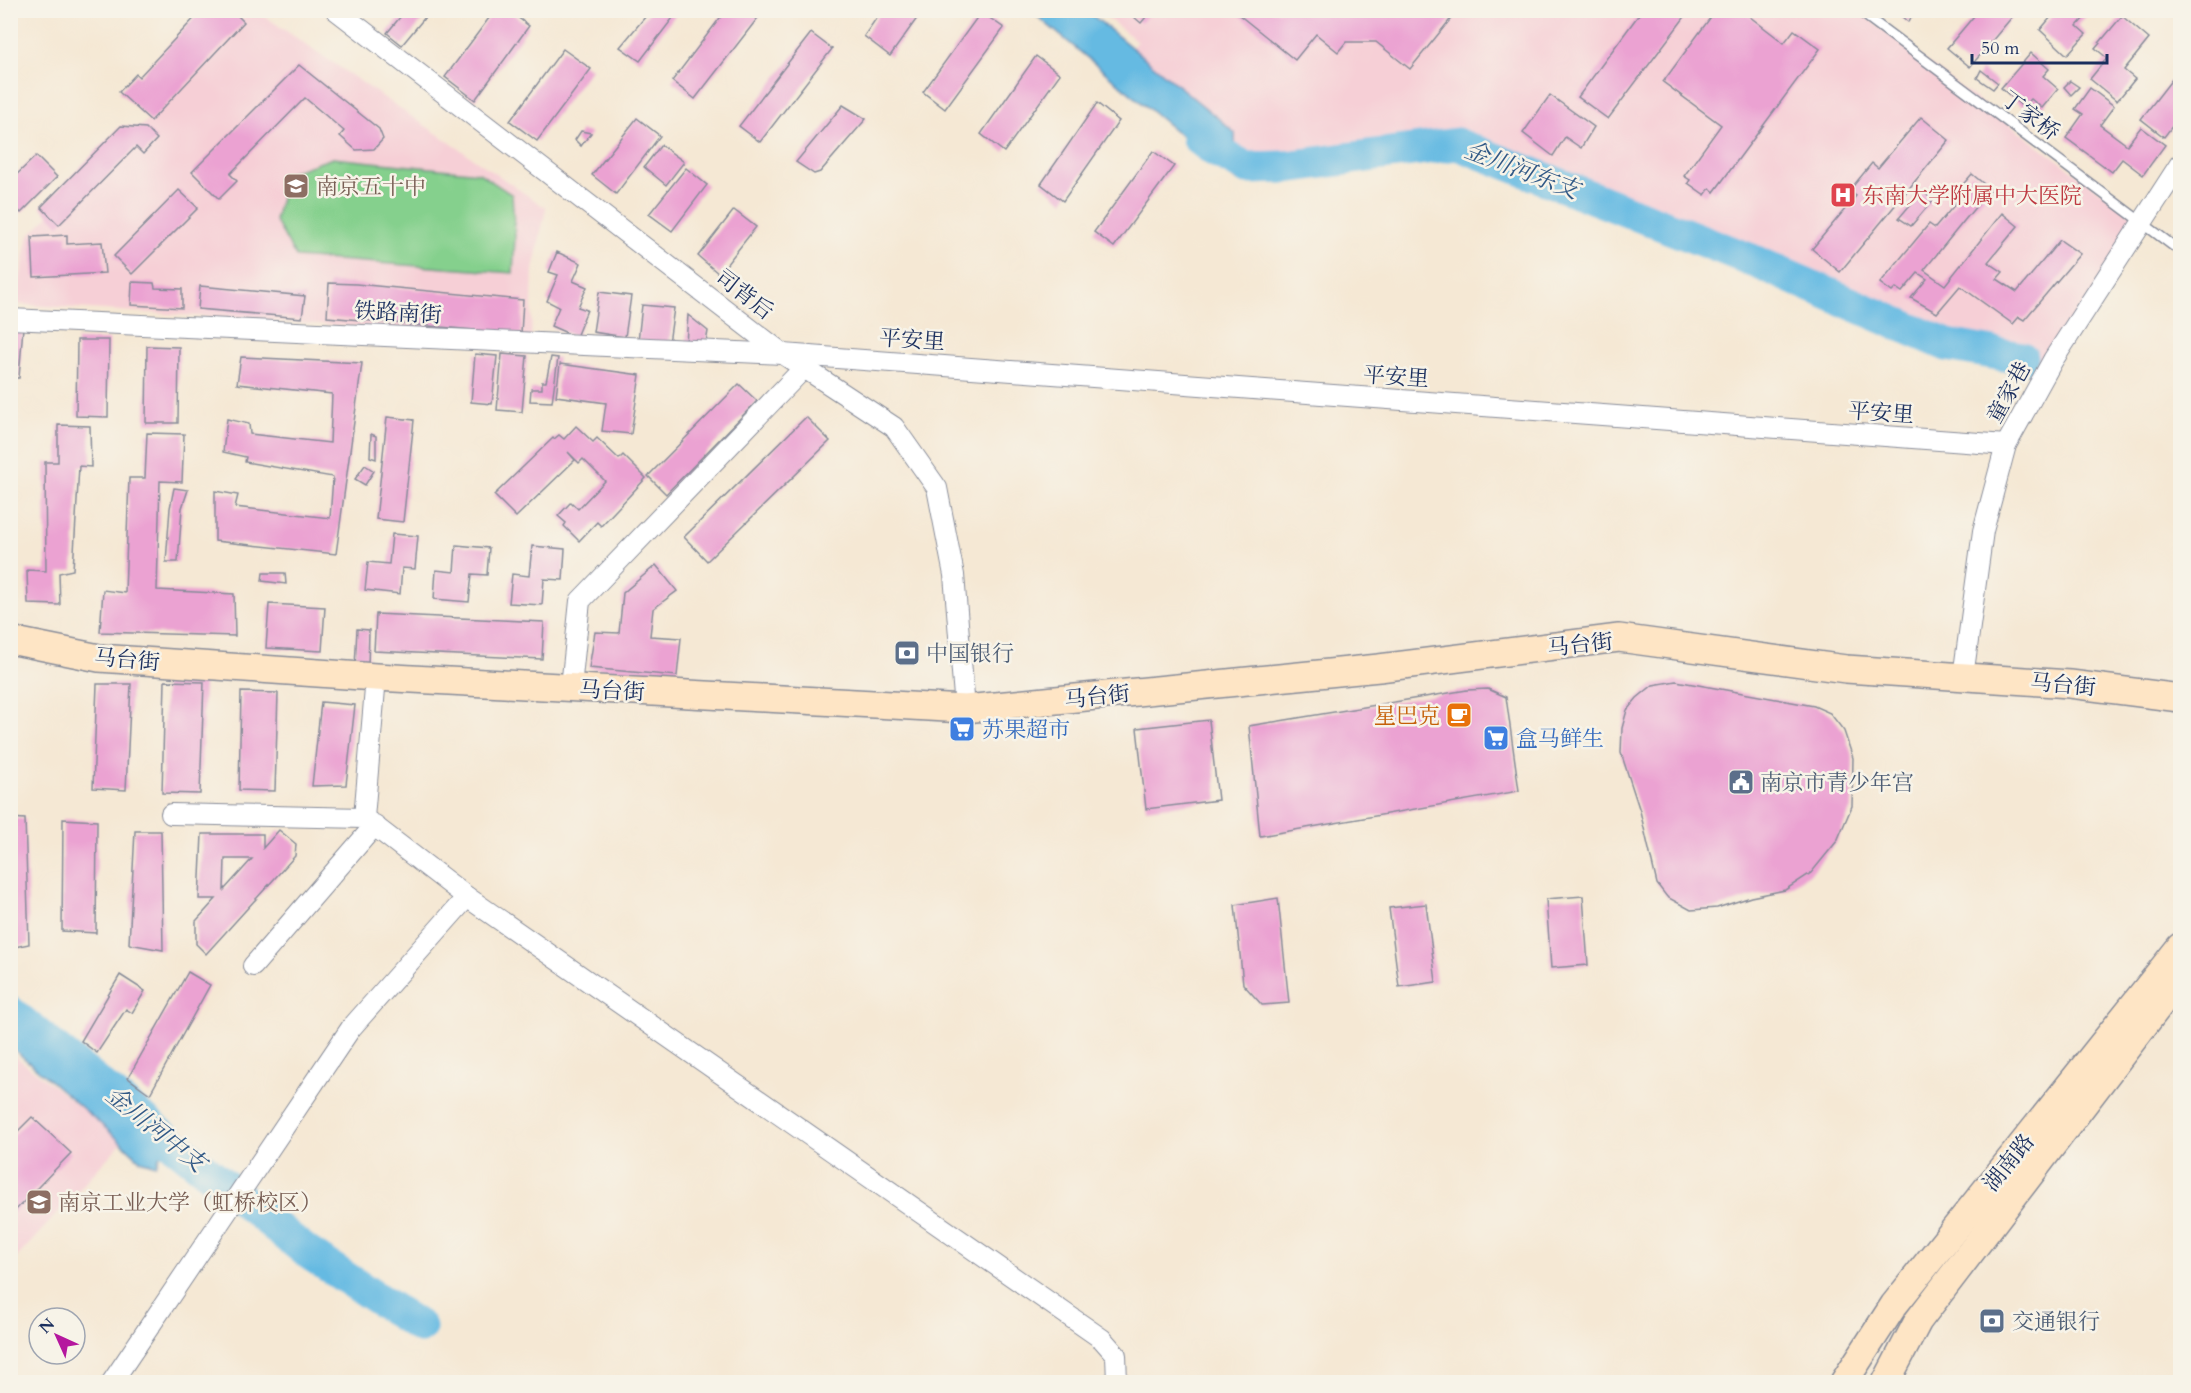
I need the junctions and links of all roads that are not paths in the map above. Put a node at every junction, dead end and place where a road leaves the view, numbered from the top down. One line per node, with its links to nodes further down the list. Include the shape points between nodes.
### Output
1 (336, 10): 7 (street, 司背后)
2 (1858, 10): 4 (lane, 丁家桥)
3 (2181, 164): 4 (street, 童家巷)
4 (2141, 222): 5 (lane, 丁家桥); 9 (street, 童家巷, via 2053,360)
5 (2181, 251)
6 (10, 319): 7 (street, 铁路南街)
7 (783, 354): 8 (street, 司背后); 9 (street, 平安里)
8 (804, 368): 13 (street, via 580,602); 15 (street, 司背后, via 894,427 937,488 954,575)
9 (2006, 446): 12 (street, 童家巷, via 1983,531)
10 (10, 640): 11 (street, 马台街, via 99,658)
11 (376, 677): 13 (street, 马台街); 17 (street)
12 (1963, 677): 14 (street, 马台街, via 2070,684); 15 (street, 马台街, via 1846,669 1619,638 1379,668)
13 (571, 687): 15 (street, 马台街)
14 (2181, 698)
15 (965, 710)
16 (171, 814): 17 (street)
17 (370, 821): 18 (street); 20 (street)
18 (467, 897): 22 (street, via 351,1028); 23 (street, via 1102,1340 1116,1355)
19 (2181, 947): 24 (street, 湖南路, via 1894,1305)
20 (253, 966)
21 (2181, 978): 25 (street, 湖南路, via 1918,1321)
22 (112, 1383)
23 (1118, 1383)
24 (1844, 1383)
25 (1887, 1383)

